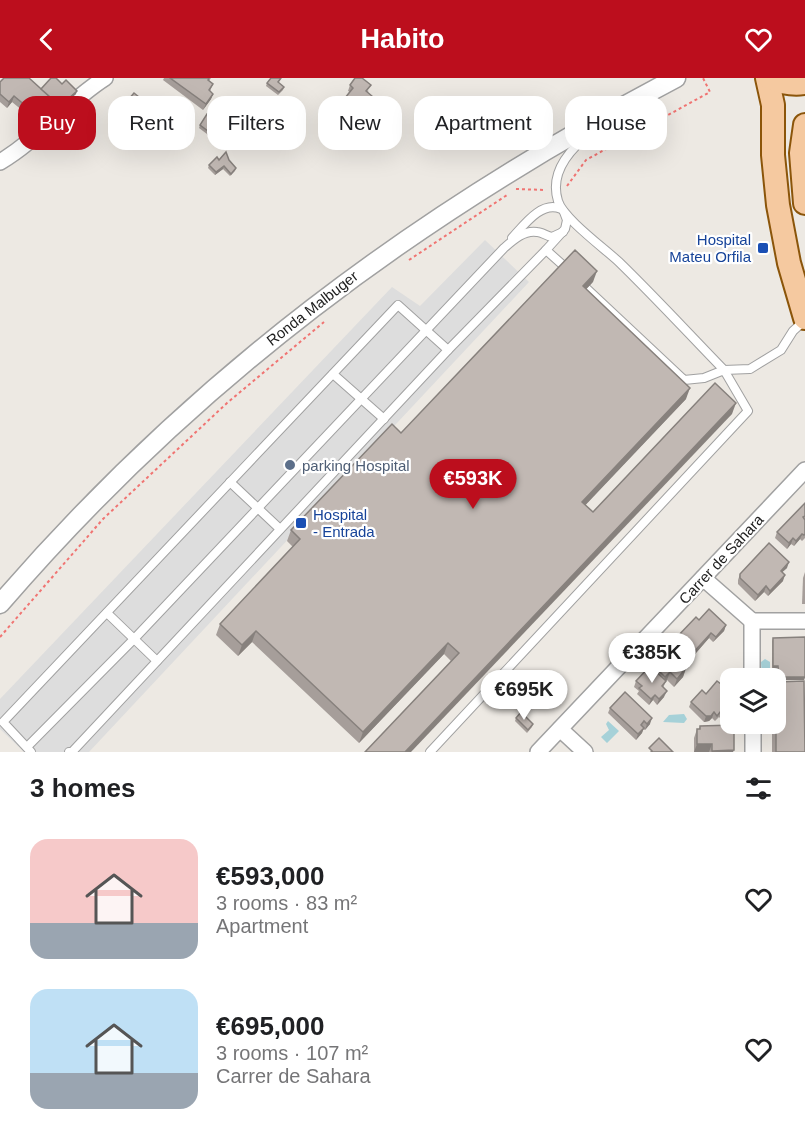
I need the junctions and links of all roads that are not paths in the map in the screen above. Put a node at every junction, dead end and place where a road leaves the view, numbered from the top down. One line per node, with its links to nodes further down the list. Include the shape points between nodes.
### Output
1 (105, 78): 9 (street)
2 (676, 78): 5 (street, Ronda Malbuger)
3 (768, 78): 4 (main road); 19 (main road, via 778,206)
4 (805, 83)
5 (642, 96)
6 (805, 126): 10 (main road, via 801,153)
7 (565, 139): 31 (street, Ronda Malbuger, via 437,218 278,334 153,443 44,553)
8 (573, 150): 12 (lane, via 559,171 556,188)
9 (0, 162)
10 (805, 203)
11 (540, 211): 12 (lane, via 548,206); 13 (lane, via 536,224); 15 (lane)
12 (562, 211): 14 (lane, via 567,220); 22 (lane, via 620,263)
13 (541, 232): 14 (lane, via 552,237); 15 (lane, via 521,235)
14 (563, 232): 16 (lane)
15 (504, 248): 20 (lane)
16 (546, 250): 17 (lane); 21 (lane)
17 (565, 267)
18 (587, 289): 22 (lane, via 684,380)
19 (805, 319): 22 (lane, via 781,350 750,369)
20 (426, 330): 21 (lane); 23 (lane, via 398,305); 24 (lane)
21 (448, 350): 25 (lane)
22 (724, 370): 42 (lane, via 748,411)
23 (333, 374): 24 (lane); 27 (lane)
24 (361, 398): 25 (lane); 28 (lane)
25 (384, 419): 29 (lane)
26 (805, 470): 30 (street, Carrer de Sahara)
27 (230, 482): 28 (lane); 32 (lane)
28 (258, 508): 29 (lane); 35 (lane)
29 (280, 530): 36 (lane)
30 (703, 578): 33 (street); 38 (street, Carrer de Sahara)
31 (0, 604)
32 (106, 613): 35 (lane); 40 (lane, via 3,722)
33 (752, 621): 34 (street); 37 (street)
34 (805, 621)
35 (135, 638): 36 (lane); 40 (lane)
36 (157, 661): 41 (lane)
37 (752, 668)
38 (560, 729): 43 (street, Carrer de Sahara); 44 (street)
39 (753, 734): 45 (street)
40 (29, 750)
41 (69, 752)
42 (430, 752)
43 (538, 752)
44 (585, 752)
45 (753, 752)

